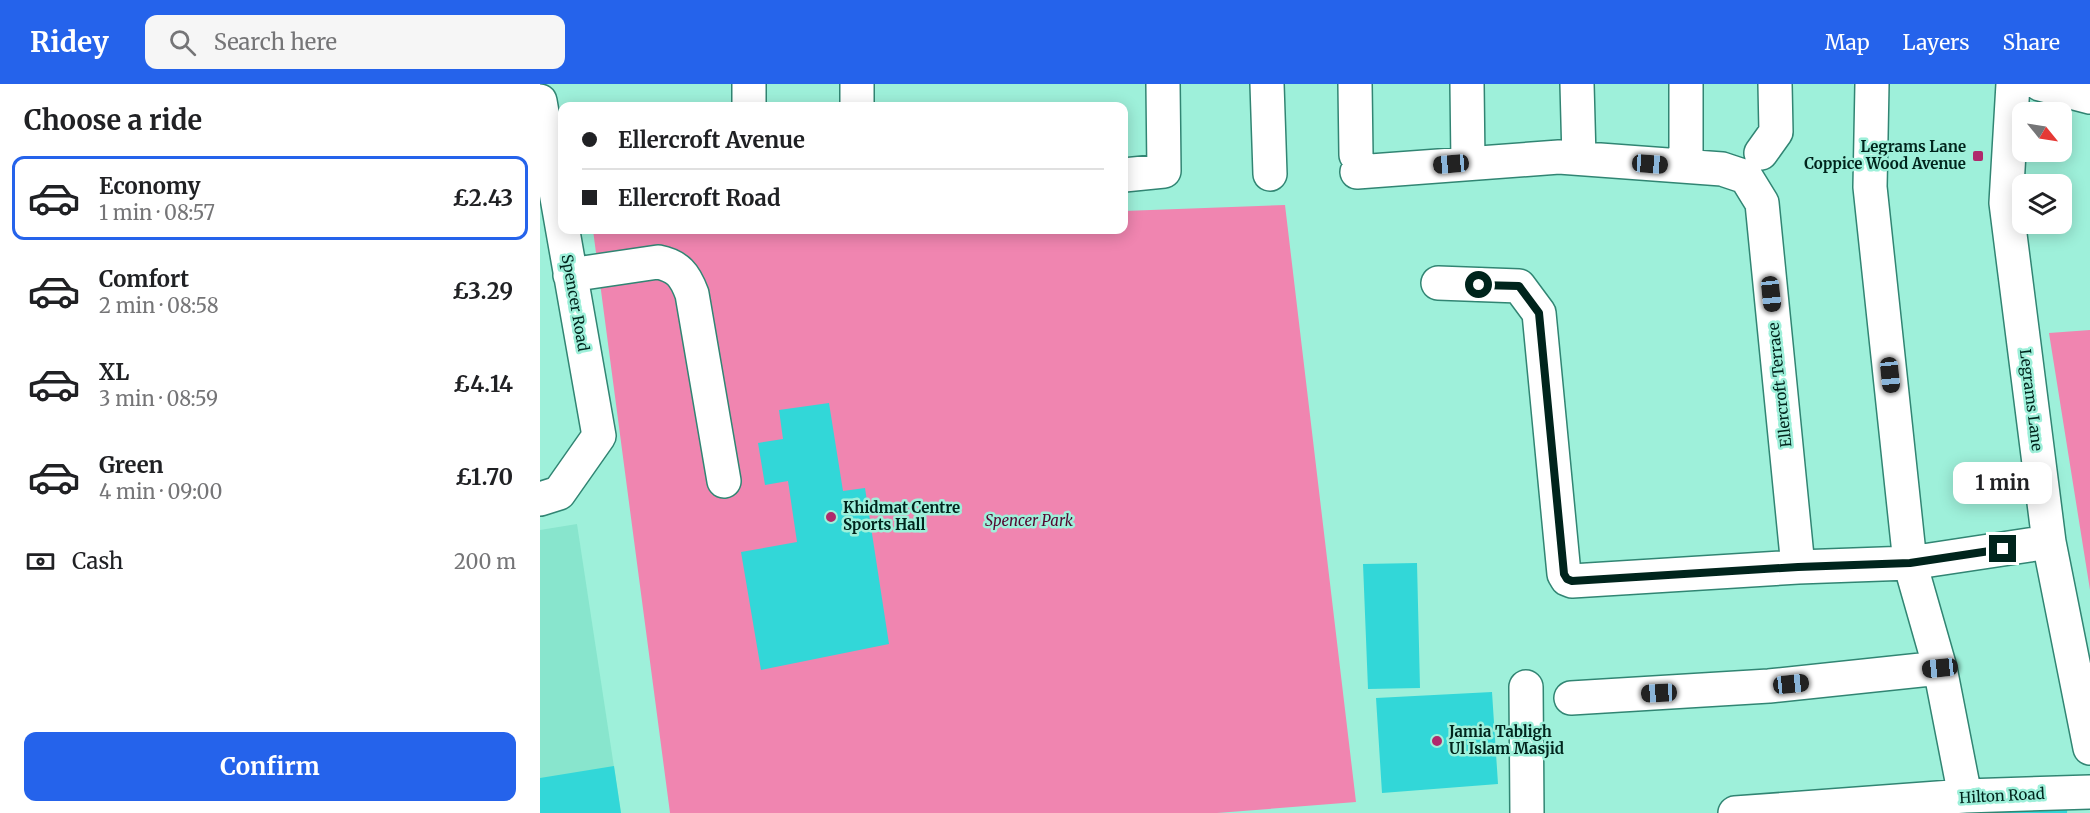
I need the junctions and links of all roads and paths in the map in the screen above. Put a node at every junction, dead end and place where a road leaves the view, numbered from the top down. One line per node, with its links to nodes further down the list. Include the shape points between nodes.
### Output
1 (749, 84): 15 (street)
2 (857, 84): 16 (street)
3 (1163, 84): 22 (street, via 1164,171)
4 (1268, 84): 21 (street)
5 (1355, 84): 20 (street, via 1356,163)
6 (1467, 84): 20 (street)
7 (1577, 84): 19 (street)
8 (1686, 84): 17 (street)
9 (1775, 84): 18 (street, via 1776,132)
10 (1872, 84): 30 (street, via 1870,187)
11 (2013, 84): 29 (street, Legrams Lane, via 2006,203)
12 (2040, 84): 13 (street)
13 (2090, 97)
14 (540, 101): 23 (street, Spencer Road)
15 (749, 102)
16 (857, 102)
17 (1686, 151)
18 (1761, 153)
19 (1579, 159): 20 (street); 31 (street, Ellercroft Terrace, via 1722,169 1746,177 1762,203)
20 (1468, 163)
21 (1270, 174)
22 (1128, 175)
23 (558, 201)
24 (560, 234): 25 (street, Spencer Road)
25 (559, 265): 27 (street, via 658,262 670,264 686,278); 28 (street, Spencer Road, via 598,436)
26 (1438, 283): 31 (street, via 1519,286 1539,313 1567,579)
27 (724, 481)
28 (549, 496)
29 (2049, 542): 30 (street); 35 (street, Legrams Lane)
30 (1910, 563): 31 (street); 32 (street)
31 (1798, 567)
32 (1940, 668): 34 (street, via 1769,686); 37 (street)
33 (1526, 687): 38 (street)
34 (1571, 698)
35 (2090, 748)
36 (2090, 792): 37 (street, Hilton Road)
37 (1954, 803): 39 (street, Hilton Road)
38 (1527, 813)
39 (1735, 813)

